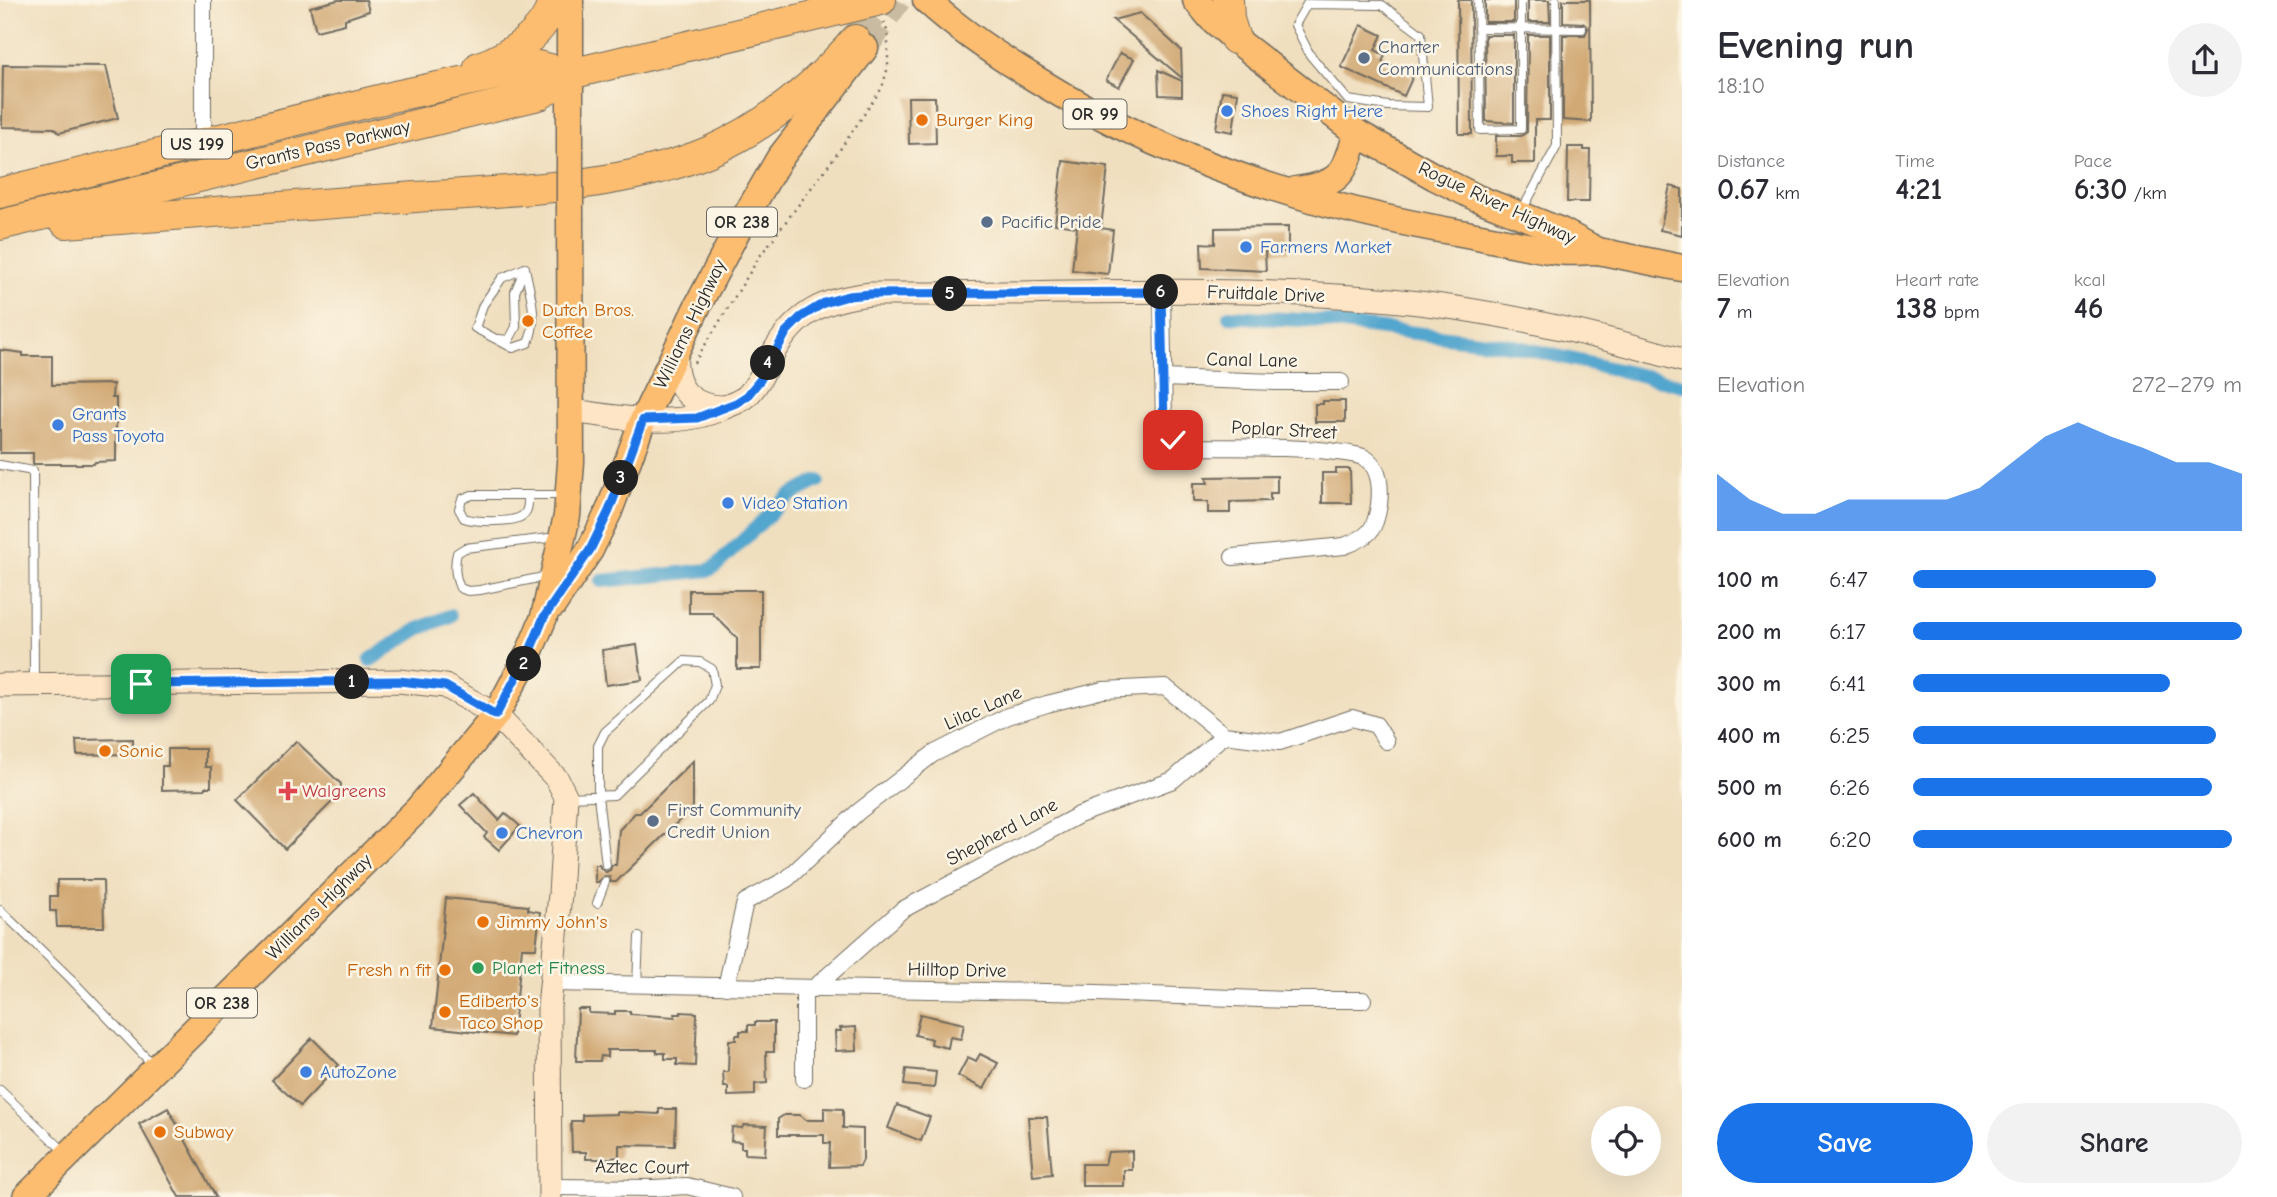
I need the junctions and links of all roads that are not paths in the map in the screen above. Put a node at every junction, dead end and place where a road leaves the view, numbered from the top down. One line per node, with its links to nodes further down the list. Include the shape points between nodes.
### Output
1 (203, 0): 22 (street)
2 (553, 0): 19 (highway, via 551,10 528,40 498,61)
3 (570, 0): 18 (main road, OR 238)
4 (879, 0): 11 (highway, Grants Pass Parkway / US 199)
5 (926, 0): 23 (main road, OR 99, via 1002,58 1083,108 1183,156)
6 (1196, 0): 16 (main road, Rogue River Highway / OR 99)
7 (1228, 0): 16 (highway)
8 (1478, 0): 12 (lane)
9 (1521, 0): 13 (lane)
10 (1556, 0): 14 (lane)
11 (835, 6): 18 (highway, Grants Pass Parkway / US 199)
12 (1478, 28): 13 (lane); 13 (lane, via 1480,130 1521,129)
13 (1521, 29): 14 (lane)
14 (1556, 29): 15 (lane); 25 (lane, via 1557,146)
15 (1582, 29)
16 (1235, 39): 20 (main road, Rogue River Highway / OR 99)
17 (860, 44): 26 (highway, via 766,120 709,151 638,175 515,190); 33 (main road, Williams Highway / OR 238, via 779,159)
18 (570, 74): 19 (highway, Grants Pass Parkway / US 199, via 538,66); 26 (highway, Grants Pass Parkway / US 199, via 539,95); 38 (main road, Williams Highway / OR 238, bridge)
19 (395, 96): 22 (highway, US 199)
20 (1342, 108): 20 (lane, via 1295,26 1307,4 1382,5 1421,34 1428,107); 21 (main road, Rogue River Highway / OR 99)
21 (1357, 133): 23 (main road, via 1338,176 1328,185); 25 (main road, Rogue River Highway / OR 99, via 1435,177)
22 (203, 143): 24 (highway, US 199)
23 (1284, 191): 27 (main road, OR 99)
24 (0, 193)
25 (1520, 215): 27 (main road, via 1514,225); 28 (main road, Rogue River Highway / OR 99)
26 (0, 228)
27 (1480, 236): 28 (main road, OR 99, via 1558,251)
28 (1598, 251): 30 (main road, Rogue River Highway / OR 99)
29 (525, 268): 32 (lane, via 515,292 516,327 509,340); 32 (lane, via 502,278 483,305 475,328); 32 (lane, via 534,313 528,344 513,348)
30 (1682, 268)
31 (1161, 292): 34 (street, Fruitdale Drive, via 1392,300 1504,317); 35 (street, Poplar Street); 37 (street, Fruitdale Drive, via 848,296 801,317 787,331 747,396)
32 (492, 339)
33 (676, 351): 37 (street, via 674,367 689,396); 39 (main road, Williams Highway / OR 238)
34 (1682, 360)
35 (1163, 378): 36 (street, Canal Lane); 44 (street, Poplar Street, via 1164,428 1182,446 1349,454 1363,457 1379,478 1373,530 1361,540 1344,546)
36 (1341, 382)
37 (725, 407): 39 (street, Fruitdale Drive, via 697,418)
38 (571, 411): 39 (street, Fruitdale Drive); 42 (main road, Williams Highway / OR 238)
39 (643, 420): 46 (main road, Williams Highway / OR 238, via 590,550)
40 (0, 465): 48 (lane, via 33,471)
41 (528, 495): 41 (lane, via 472,495 462,499 459,509 464,518 474,521 516,519 528,509); 42 (lane)
42 (569, 495): 43 (main road, Williams Highway / OR 238)
43 (563, 536): 45 (main road, Williams Highway / OR 238); 45 (lane, via 465,548 455,561 460,587 468,591)
44 (1233, 557)
45 (555, 574): 46 (main road, Williams Highway / OR 238)
46 (544, 617): 49 (main road, Williams Highway / OR 238)
47 (0, 685): 48 (street)
48 (34, 685): 49 (street, via 399,681 445,686)
49 (496, 715): 53 (street, via 557,779); 64 (main road, Williams Highway / OR 238, via 418,809)
50 (1224, 736): 51 (street, via 1280,742 1352,718 1376,725); 61 (street, Lilac Lane, via 1165,687 1103,690 1008,716 933,754 858,812 787,879 745,902); 62 (street, Shepherd Lane, via 1173,780 1079,816 902,909)
51 (1386, 741)
52 (598, 796): 52 (lane, via 614,795 709,701 715,677 707,664 684,661 605,732 598,746); 53 (lane); 54 (lane)
53 (566, 797): 59 (street)
54 (602, 865)
55 (602, 882): 56 (lane)
56 (597, 903)
57 (0, 909): 64 (lane)
58 (639, 937): 60 (lane)
59 (551, 983): 60 (street, Hilltop Drive); 68 (street)
60 (637, 985): 61 (street, Hilltop Drive)
61 (726, 987): 62 (street, Hilltop Drive)
62 (809, 989): 63 (street, Hilltop Drive); 65 (street)
63 (1363, 1000)
64 (156, 1068): 67 (main road, Williams Highway / OR 238)
65 (804, 1079)
66 (0, 1090): 67 (lane)
67 (68, 1156): 69 (main road, Williams Highway / OR 238)
68 (550, 1192): 70 (street, Aztec Court, via 687,1186)
69 (26, 1197)
70 (732, 1197)

